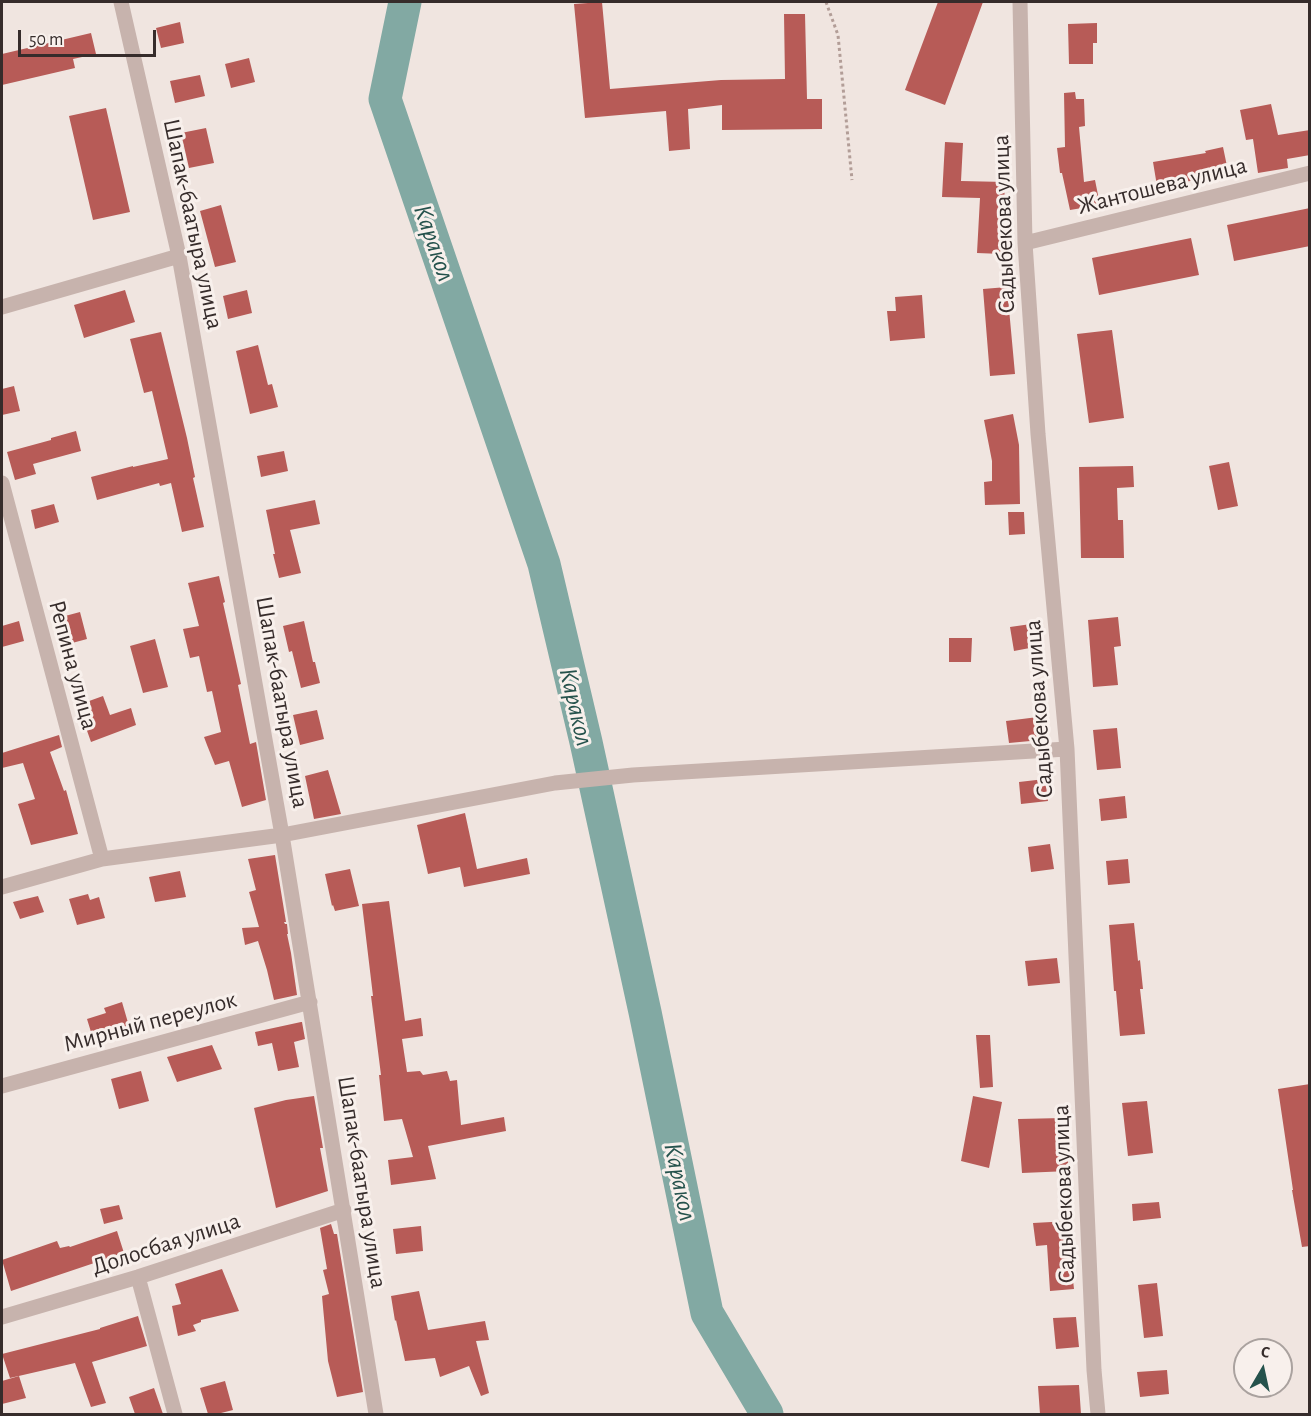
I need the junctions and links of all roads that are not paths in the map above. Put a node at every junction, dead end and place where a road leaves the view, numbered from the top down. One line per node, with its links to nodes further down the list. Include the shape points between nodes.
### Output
1 (121, 2): 5 (street, Шапак-баатыра улица)
2 (1020, 2): 4 (street, Садыбекова улица)
3 (1310, 173): 4 (street, Жантошева улица)
4 (1025, 243): 8 (street, Садыбекова улица)
5 (179, 256): 6 (street); 9 (street, Шапак-баатыра улица)
6 (2, 307)
7 (2, 483): 10 (street, Репина улица)
8 (1067, 748): 9 (street, via 555,783); 19 (street, Садыбекова улица)
9 (282, 834): 10 (street); 12 (street, Шапак-баатыра улица)
10 (102, 859): 11 (street)
11 (2, 887)
12 (310, 1002): 13 (street, Мирный переулок); 14 (street, Шапак-баатыра улица)
13 (2, 1086)
14 (344, 1210): 15 (street, Долосбая улица); 18 (street, Шапак-баатыра улица)
15 (138, 1277): 16 (street, Долосбая улица); 17 (street)
16 (2, 1317)
17 (175, 1414)
18 (376, 1414)
19 (1098, 1414)

